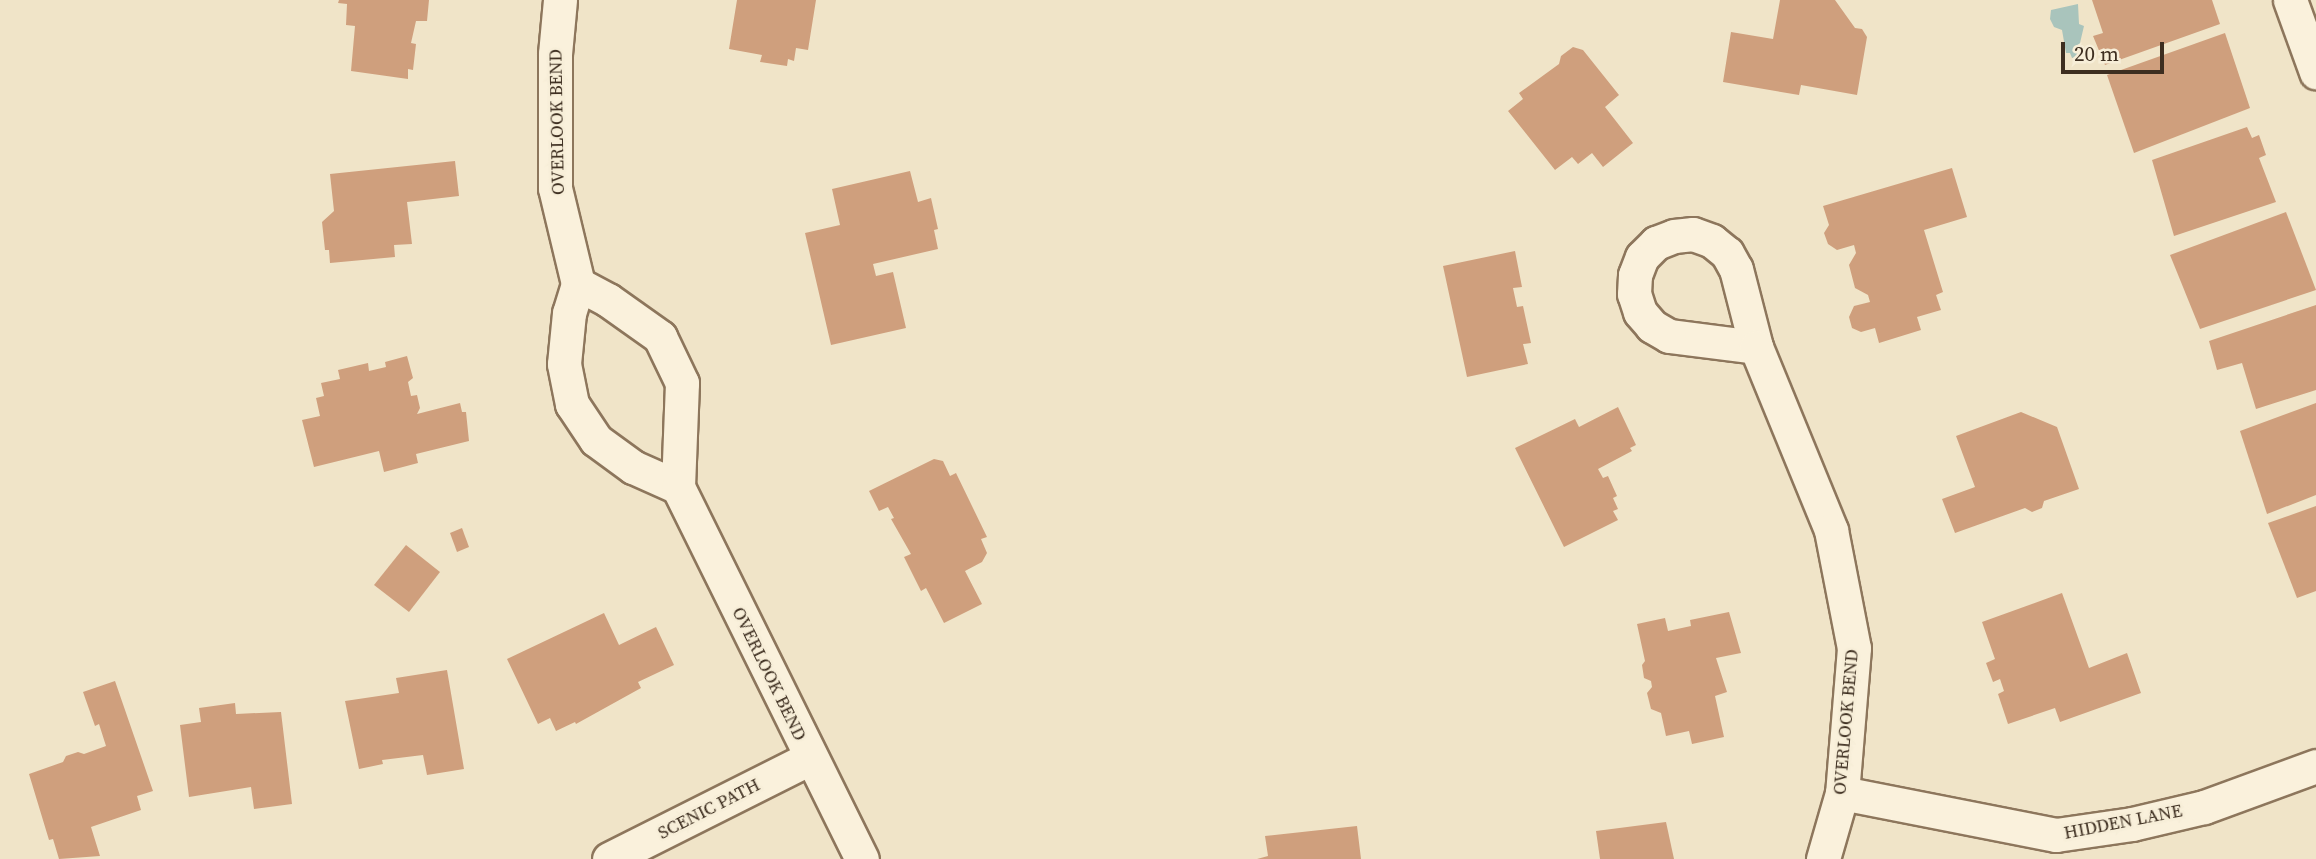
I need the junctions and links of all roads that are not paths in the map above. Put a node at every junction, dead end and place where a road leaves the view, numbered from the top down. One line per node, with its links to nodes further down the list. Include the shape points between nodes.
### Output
1 (560, 0): 4 (street, OVERLOOK BEND, via 555,54 555,188)
2 (2290, 0): 3 (street)
3 (2316, 72)
4 (578, 284): 6 (street, OVERLOOK BEND, via 660,337 682,383); 6 (street, OVERLOOK BEND, via 569,313 564,364 572,404 596,440 633,467)
5 (1756, 347): 9 (street, OVERLOOK BEND, via 1831,530 1854,648)
6 (678, 487): 7 (street, OVERLOOK BEND)
7 (810, 758): 10 (street, SCENIC PATH); 11 (street, OVERLOOK BEND)
8 (2316, 766): 9 (street, HIDDEN LANE, via 2204,807 2133,824 2056,835)
9 (1842, 793): 12 (street, OVERLOOK BEND)
10 (609, 859)
11 (862, 859)
12 (1823, 859)

